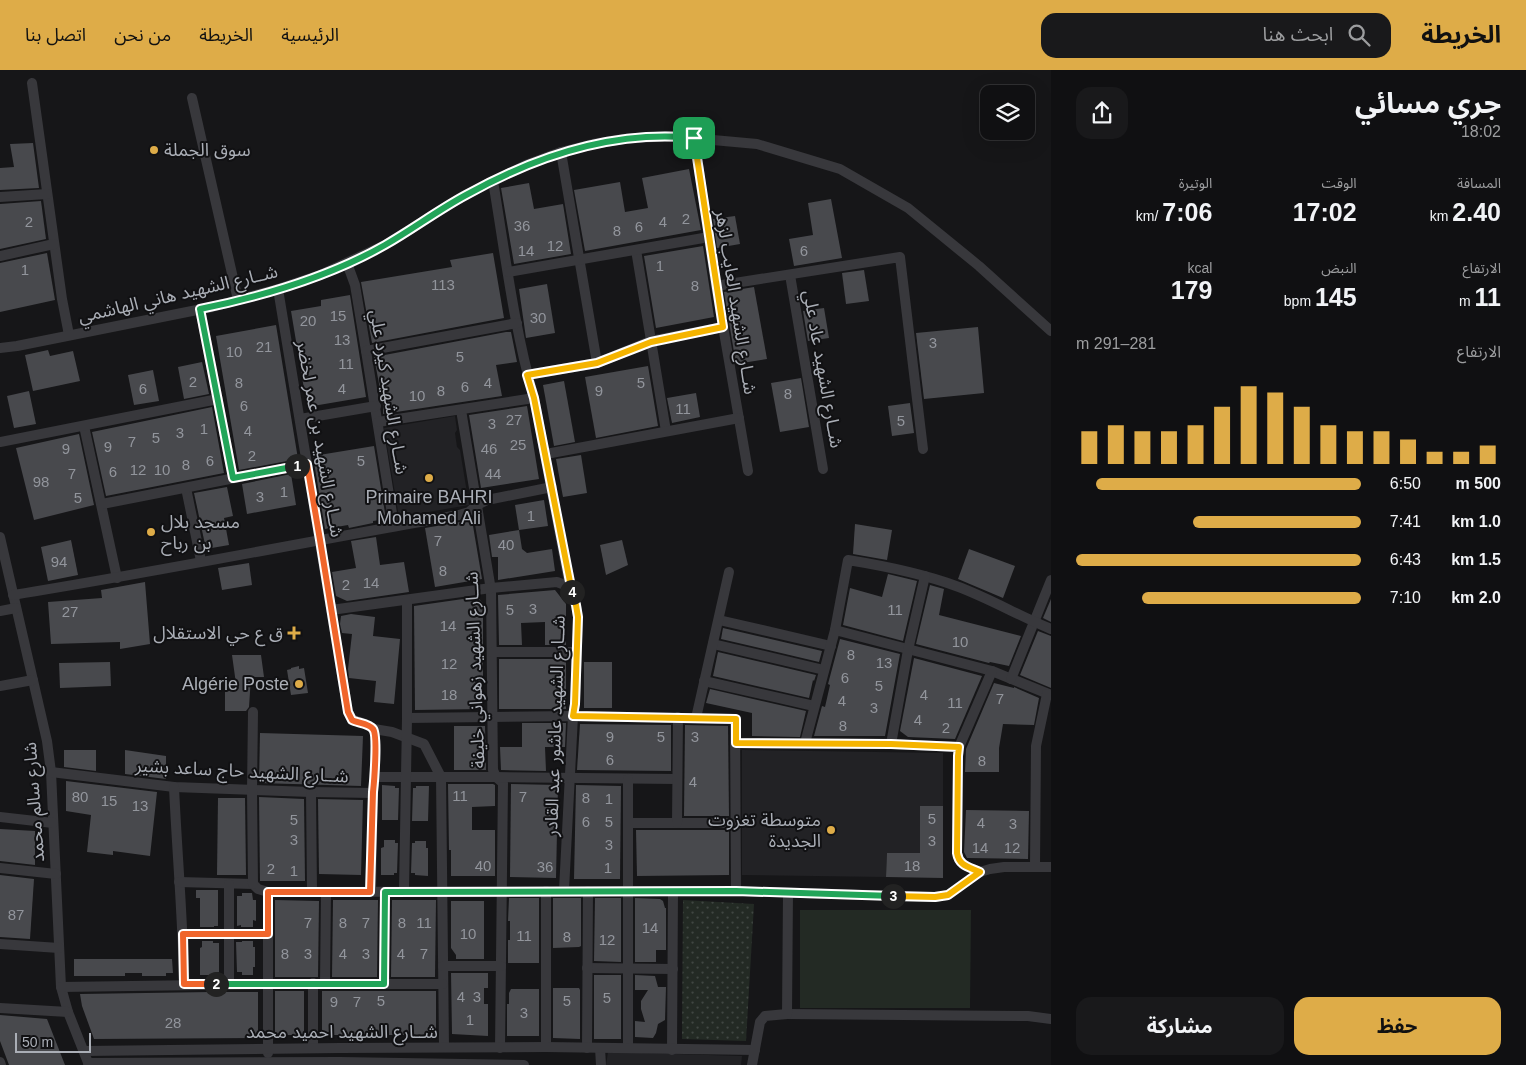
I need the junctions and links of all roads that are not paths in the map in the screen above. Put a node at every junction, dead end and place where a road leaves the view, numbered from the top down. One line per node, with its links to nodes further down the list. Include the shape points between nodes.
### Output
1 (32, 82): 6 (street)
2 (192, 98): 18 (street)
3 (694, 138): 4 (street, شــارع الشهيد هاني الهاشمي, via 623,139); 8 (street, شــارع الشهيد العايب لزهر); 22 (street, شــارع الشهيد هاني الهاشمي, via 757,144 840,169 908,208)
4 (561, 152): 5 (street, شــارع الشهيد هاني الهاشمي); 12 (street)
5 (493, 181): 13 (street, شــارع الشهيد هاني الهاشمي, via 385,245); 14 (street, شــارع الشهيد عاشور عبد القادر)
6 (47, 194): 7 (street); 9 (street)
7 (0, 197)
8 (709, 237): 10 (street); 16 (street, شــارع الشهيد العايب لزهر)
9 (54, 244): 11 (street); 23 (street)
10 (636, 250): 12 (street); 24 (street)
11 (0, 256)
12 (579, 260): 14 (street); 27 (street)
13 (347, 263): 17 (street, شــارع الشهيد هاني الهاشمي); 26 (street, شــارع الشهيد كيرد علي)
14 (508, 272): 20 (street, شــارع الشهيد عاشور عبد القادر)
15 (790, 275): 16 (street); 39 (street, via 900,257); 42 (street, شــارع الشهيد عاد علي)
16 (716, 286): 21 (street, شــارع الشهيد العايب لزهر)
17 (278, 289): 18 (street, شــارع الشهيد هاني الهاشمي); 34 (street, شــارع الشهيد بن عمر لخضر)
18 (238, 300): 19 (street, شــارع الشهيد هاني الهاشمي)
19 (200, 309): 23 (street, شــارع الشهيد هاني الهاشمي); 30 (street)
20 (517, 323): 26 (street); 28 (street, شــارع الشهيد عاشور عبد القادر)
21 (723, 327): 24 (street); 33 (street, شــارع الشهيد العايب لزهر)
22 (1051, 331)
23 (69, 335): 25 (street, شــارع الشهيد هاني الهاشمي)
24 (651, 342): 27 (street); 37 (street)
25 (0, 348)
26 (366, 351): 31 (street, شــارع الشهيد كيرد علي)
27 (597, 363): 28 (street)
28 (527, 375): 29 (street, شــارع الشهيد عاشور عبد القادر)
29 (534, 398): 32 (street); 40 (street, شــارع الشهيد عاشور عبد القادر)
30 (218, 399): 36 (street); 44 (street)
31 (376, 406): 34 (street); 35 (street, شــارع الشهيد كيرد علي)
32 (461, 410): 35 (street); 48 (street, شــارع الشهيد زهواني خليفة)
33 (739, 418): 37 (street); 43 (street, شــارع الشهيد العايب لزهر)
34 (300, 419): 41 (street, شــارع الشهيد بن عمر لخضر)
35 (378, 422): 49 (street, شــارع الشهيد كيرد علي)
36 (84, 426): 38 (street); 47 (street)
37 (666, 431): 40 (street)
38 (0, 442)
39 (922, 449)
40 (546, 454): 45 (street, شــارع الشهيد عاشور عبد القادر)
41 (307, 464): 44 (street); 51 (street, شــارع الشهيد بن عمر لخضر)
42 (823, 469)
43 (748, 471)
44 (233, 478): 46 (street)
45 (552, 487): 48 (street, via 487,500); 57 (street, شــارع الشهيد عاشور عبد القادر)
46 (186, 488): 47 (street); 52 (street)
47 (102, 504): 55 (street)
48 (477, 505): 49 (street, via 459,516); 58 (street, شــارع الشهيد زهواني خليفة)
49 (394, 526): 51 (street)
50 (0, 537): 59 (street, شارع سالم محمد)
51 (320, 540): 52 (street); 62 (street, شــارع الشهيد بن عمر لخضر)
52 (201, 562): 55 (street)
53 (729, 572): 64 (street)
54 (925, 576): 65 (street, via 958,587); 67 (street, via 848,560); 70 (street)
55 (117, 578): 59 (street)
56 (1051, 580): 65 (street)
57 (570, 586): 58 (street, via 557,582); 72 (street, شــارع الشهيد عاشور عبد القادر, via 578,617)
58 (491, 588): 60 (street); 71 (street, شــارع الشهيد زهواني خليفة)
59 (13, 595): 61 (street, شارع سالم محمد)
60 (407, 600): 62 (street); 85 (street)
61 (16, 608): 63 (street); 76 (street, شارع سالم محمد)
62 (332, 610): 87 (street, شــارع الشهيد بن عمر لخضر, via 348,712 352,720)
63 (0, 611)
64 (719, 620): 68 (street); 69 (street)
65 (1034, 622): 66 (street); 75 (street)
66 (1051, 629)
67 (835, 630): 69 (street); 70 (street)
68 (712, 644): 73 (street); 77 (street)
69 (831, 646): 73 (street)
70 (908, 650): 74 (street); 91 (street)
71 (492, 652): 72 (street); 83 (street, شــارع الشهيد زهواني خليفة)
72 (576, 652): 82 (street, شــارع الشهيد عاشور عبد القادر)
73 (824, 670): 80 (street)
74 (992, 671): 75 (street); 92 (street)
75 (1011, 679): 79 (street)
76 (33, 680): 78 (street); 93 (street, شارع سالم محمد)
77 (704, 681): 80 (street); 86 (street)
78 (0, 686)
79 (1049, 695): 110 (street, via 1036,746)
80 (814, 706): 90 (street)
81 (253, 712): 102 (street)
82 (573, 716): 83 (street); 84 (street); 98 (street, شــارع الشهيد عاشور عبد القادر)
83 (492, 717): 85 (street); 97 (street, شــارع الشهيد زهواني خليفة, via 493,770)
84 (678, 717): 86 (street); 100 (street)
85 (407, 718): 88 (street)
86 (696, 718): 89 (street, via 736,719)
87 (374, 729): 88 (street); 94 (street)
88 (407, 738): 95 (street); 96 (street, via 424,744)
89 (736, 743): 90 (street); 109 (street)
90 (805, 743): 91 (street)
91 (891, 744): 92 (street)
92 (959, 747): 113 (street, via 958,860)
93 (51, 772): 101 (street, شــارع الشهيد حاج ساعد بشير); 106 (street, شارع سالم محمد)
94 (375, 777): 95 (street); 104 (street)
95 (407, 777): 96 (street); 129 (street)
96 (441, 777): 97 (street); 130 (street)
97 (496, 777): 98 (street); 131 (street, شــارع الشهيد زهواني خليفة, via 503,783)
98 (569, 778): 99 (street); 118 (street, شــارع الشهيد عاشور عبد القادر)
99 (628, 779): 100 (street); 107 (street)
100 (677, 779): 108 (street)
101 (174, 787): 102 (street, شــارع الشهيد حاج ساعد بشير); 115 (street)
102 (252, 790): 103 (street, شــارع الشهيد حاج ساعد بشير); 117 (street)
103 (311, 792): 104 (street, شــارع الشهيد حاج ساعد بشير); 125 (street)
104 (373, 792): 127 (street)
105 (0, 817): 106 (street)
106 (53, 823): 114 (street, شارع سالم محمد)
107 (628, 823): 108 (street); 121 (street)
108 (677, 823): 109 (street)
109 (735, 824): 123 (street)
110 (1035, 867): 111 (street); 113 (street, via 1004,867)
111 (1051, 867)
112 (0, 868): 114 (street)
113 (980, 872): 132 (street, via 948,895 935,897)
114 (56, 874): 137 (street, شارع سالم محمد)
115 (178, 882): 116 (street); 133 (street)
116 (229, 884): 117 (street); 134 (street)
117 (253, 884): 124 (street)
118 (564, 890): 119 (street); 120 (street)
119 (546, 891): 131 (street); 161 (street)
120 (588, 891): 121 (street); 140 (street)
121 (628, 891): 122 (street); 141 (street)
122 (673, 891): 123 (street); 142 (street)
123 (736, 891): 132 (street)
124 (268, 892): 125 (street); 135 (street)
125 (312, 892): 126 (street)
126 (326, 892): 127 (street); 144 (street)
127 (370, 892): 128 (street)
128 (385, 892): 129 (street); 148 (street)
129 (404, 892): 130 (street)
130 (442, 892): 131 (street); 138 (street)
131 (501, 892): 139 (street, شــارع الشهيد زهواني خليفة)
132 (788, 893): 153 (street)
133 (183, 934): 134 (street); 145 (street)
134 (229, 934): 135 (street); 146 (street)
135 (268, 934): 147 (street)
136 (0, 944): 137 (street)
137 (59, 948): 150 (street, شارع سالم محمد)
138 (443, 966): 139 (street); 149 (street)
139 (501, 966): 160 (street, شــارع الشهيد زهواني خليفة)
140 (587, 968): 141 (street); 162 (street)
141 (629, 968): 142 (street); 164 (street)
142 (673, 969): 166 (street)
143 (313, 983): 144 (street); 147 (street); 156 (street)
144 (325, 983): 148 (street)
145 (184, 984): 146 (street); 150 (street)
146 (229, 984): 147 (street)
147 (268, 984): 155 (street)
148 (384, 984): 149 (street)
149 (443, 984): 158 (street)
150 (61, 987): 152 (street, شارع سالم محمد)
151 (0, 1008): 152 (street)
152 (68, 1012): 168 (street, شارع سالم محمد)
153 (787, 1014): 154 (street, via 1028,1016); 167 (street, via 765,1016 760,1022)
154 (1051, 1019)
155 (268, 1048): 156 (street, شــارع الشهيد احميد محمد); 165 (street, شــارع الشهيد احميد محمد); 169 (street)
156 (313, 1048): 157 (street, شــارع الشهيد احميد محمد)
157 (340, 1048): 158 (street, شــارع الشهيد احميد محمد); 172 (street)
158 (444, 1048): 159 (street, شــارع الشهيد احميد محمد)
159 (474, 1048): 160 (street, شــارع الشهيد احميد محمد); 174 (street)
160 (500, 1048): 161 (street, شــارع الشهيد احميد محمد)
161 (546, 1048): 162 (street, شــارع الشهيد احميد محمد)
162 (587, 1048): 163 (street, شــارع الشهيد احميد محمد)
163 (600, 1048): 164 (street, شــارع الشهيد احميد محمد); 176 (street)
164 (628, 1048): 166 (street, شــارع الشهيد احميد محمد)
165 (209, 1049): 168 (street, شــارع الشهيد احميد محمد); 171 (street)
166 (672, 1050): 167 (street, شــارع الشهيد احميد محمد)
167 (755, 1050): 177 (street)
168 (84, 1051): 170 (street, شارع سالم محمد)
169 (269, 1062): 171 (street, شــارع الشهيد احميد محمد); 172 (street, شــارع الشهيد احميد محمد)
170 (89, 1064): 171 (street, شــارع الشهيد احميد محمد)
171 (209, 1064)
172 (340, 1064): 173 (street, شــارع الشهيد احميد محمد)
173 (410, 1064): 174 (street, شــارع الشهيد احميد محمد)
174 (473, 1064): 175 (street, شــارع الشهيد احميد محمد)
175 (524, 1065)
176 (601, 1065)
177 (752, 1065)

